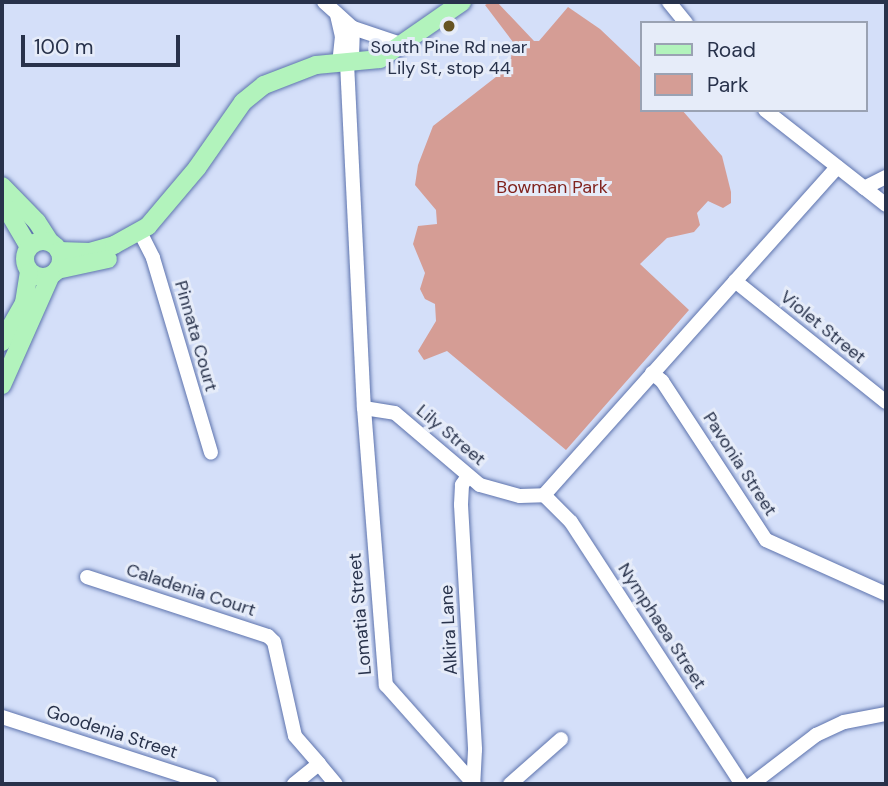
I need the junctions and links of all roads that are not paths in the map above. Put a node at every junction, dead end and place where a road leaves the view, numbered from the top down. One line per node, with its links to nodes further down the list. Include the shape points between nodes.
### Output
1 (324, 2): 4 (street)
2 (462, 2): 7 (main road)
3 (669, 2): 5 (street)
4 (337, 15): 6 (street); 8 (street)
5 (684, 21)
6 (353, 28): 7 (street); 8 (street)
7 (404, 45): 8 (main road, via 380,59)
8 (346, 63): 16 (main road, via 289,72 243,102); 26 (street)
9 (768, 112): 10 (street)
10 (837, 167): 13 (street); 21 (street)
11 (886, 177): 13 (street)
12 (2, 186): 17 (main road)
13 (864, 188): 15 (street)
14 (2, 201): 18 (main road)
15 (886, 205)
16 (143, 236): 17 (main road, via 90,252); 20 (main road, via 104,260); 27 (street, Pinnata Court)
17 (54, 246): 18 (main road); 20 (main road)
18 (29, 247): 19 (main road, via 24,257)
19 (29, 272): 20 (main road, via 40,277); 22 (main road, via 24,303)
20 (54, 272): 24 (main road)
21 (735, 281): 23 (street); 25 (street, Violet Street)
22 (2, 342)
23 (652, 373): 29 (street); 31 (street, Pavonia Street, via 662,381 766,540)
24 (2, 385)
25 (886, 402)
26 (364, 408): 28 (street, Lily Street, via 395,413); 39 (street, Lomatia Street, via 386,685)
27 (211, 453)
28 (468, 476): 29 (street, Lily Street, via 480,485 520,496); 39 (street, Alkira Lane, via 462,485 461,505)
29 (544, 495): 41 (street, Nymphaea Street, via 570,522)
30 (87, 577): 35 (street, Caladenia Court, via 268,636 274,642 295,736)
31 (886, 594)
32 (886, 714): 42 (street, via 830,727)
33 (2, 717): 36 (street, Goodenia Street)
34 (561, 739): 40 (street)
35 (319, 764): 37 (street); 38 (street)
36 (209, 784)
37 (294, 784)
38 (337, 784)
39 (473, 784)
40 (510, 784)
41 (743, 784)
42 (752, 784)

